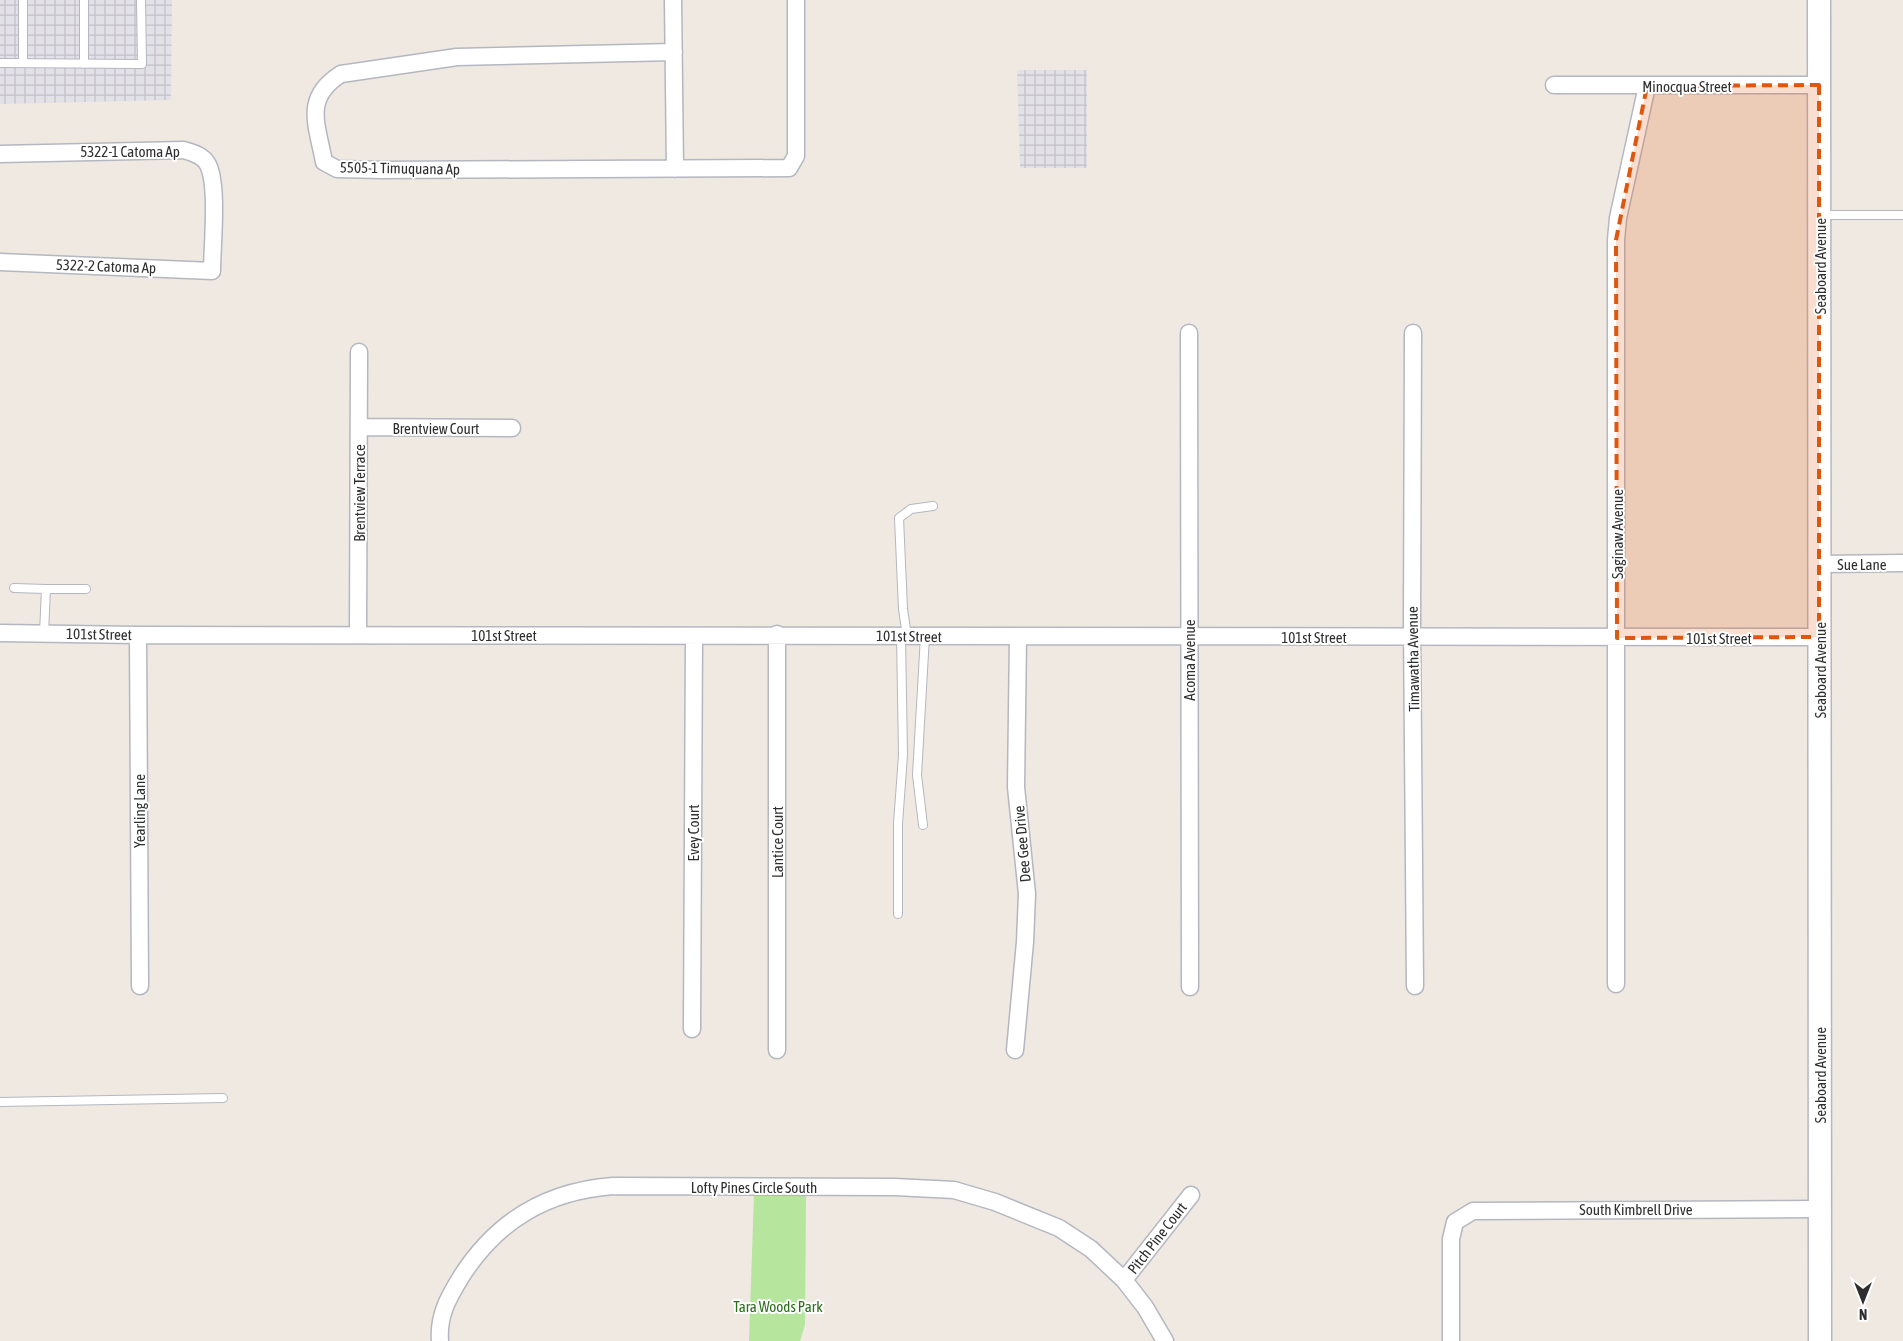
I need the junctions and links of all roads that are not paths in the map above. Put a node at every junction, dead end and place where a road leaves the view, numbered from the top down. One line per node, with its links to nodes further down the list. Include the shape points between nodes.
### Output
1 (23, 0): 9 (lane)
2 (84, 0): 10 (lane)
3 (141, 0): 10 (lane, via 142,64)
4 (673, 0): 7 (street)
5 (796, 0): 15 (street, via 794,162 789,168)
6 (1819, 0): 12 (street, Seaboard Avenue)
7 (674, 52): 15 (street); 15 (street, 5505-1 Timuquana Ap, via 458,57 341,74 320,90 316,116 324,162 338,169)
8 (0, 63): 9 (lane)
9 (23, 63): 10 (lane)
10 (84, 64)
11 (1554, 85): 13 (street, Minocqua Street)
12 (1819, 85): 13 (street, Minocqua Street); 16 (street, Seaboard Avenue)
13 (1647, 86): 43 (street, Saginaw Avenue, via 1616,240)
14 (0, 154): 19 (street, 5322-1 Catoma Ap, via 184,150 200,156 213,178 215,239)
15 (675, 169)
16 (1820, 216): 17 (lane); 27 (street, Seaboard Avenue)
17 (1903, 216)
18 (0, 262): 19 (street, 5322-2 Catoma Ap)
19 (212, 271)
20 (1189, 333): 39 (street, Acoma Avenue)
21 (1413, 333): 42 (street, Timawatha Avenue)
22 (359, 352): 23 (street, Brentview Terrace)
23 (360, 428): 24 (street, Brentview Court); 35 (street, Brentview Terrace)
24 (512, 428)
25 (933, 506): 37 (lane, via 911,509 899,518)
26 (1903, 563): 27 (street, Sue Lane)
27 (1820, 564): 41 (street, Seaboard Avenue)
28 (14, 588): 29 (lane)
29 (46, 589): 30 (lane); 32 (lane)
30 (86, 589)
31 (0, 633): 32 (street, 101st Street)
32 (44, 633): 34 (street, 101st Street)
33 (777, 634): 36 (street, 101st Street); 37 (street, 101st Street); 51 (street, Lantice Court)
34 (138, 635): 35 (street, 101st Street); 47 (street, Yearling Lane)
35 (358, 635): 36 (street, 101st Street)
36 (694, 636): 50 (street, Evey Court)
37 (904, 636): 38 (street, 101st Street); 45 (lane)
38 (925, 636): 40 (street, 101st Street); 44 (lane, via 918,775)
39 (1189, 636): 40 (street, 101st Street); 42 (street, 101st Street); 49 (street, Acoma Avenue)
40 (1018, 637): 52 (street, Dee Gee Drive, via 1016,788 1026,894)
41 (1819, 637): 43 (street, 101st Street); 56 (street, Seaboard Avenue)
42 (1412, 638): 43 (street, 101st Street); 48 (street, Timawatha Avenue)
43 (1617, 638): 46 (street, Saginaw Avenue)
44 (923, 825)
45 (898, 914)
46 (1616, 984)
47 (140, 986)
48 (1415, 986)
49 (1190, 987)
50 (692, 1030)
51 (777, 1050)
52 (1015, 1050)
53 (223, 1098): 54 (lane)
54 (0, 1102)
55 (1191, 1195): 57 (street, Pitch Pine Court)
56 (1820, 1208): 60 (street, South Kimbrell Drive, via 1473,1211 1455,1222 1451,1239); 61 (street, Seaboard Avenue)
57 (1124, 1280): 58 (street, Lofty Pines Circle South, via 1091,1249 1058,1228 995,1202 954,1190 895,1187 589,1188 543,1203 515,1218 491,1237 446,1301); 59 (street, Lofty Pines Circle South)
58 (440, 1341)
59 (1165, 1341)
60 (1451, 1341)
61 (1820, 1341)

